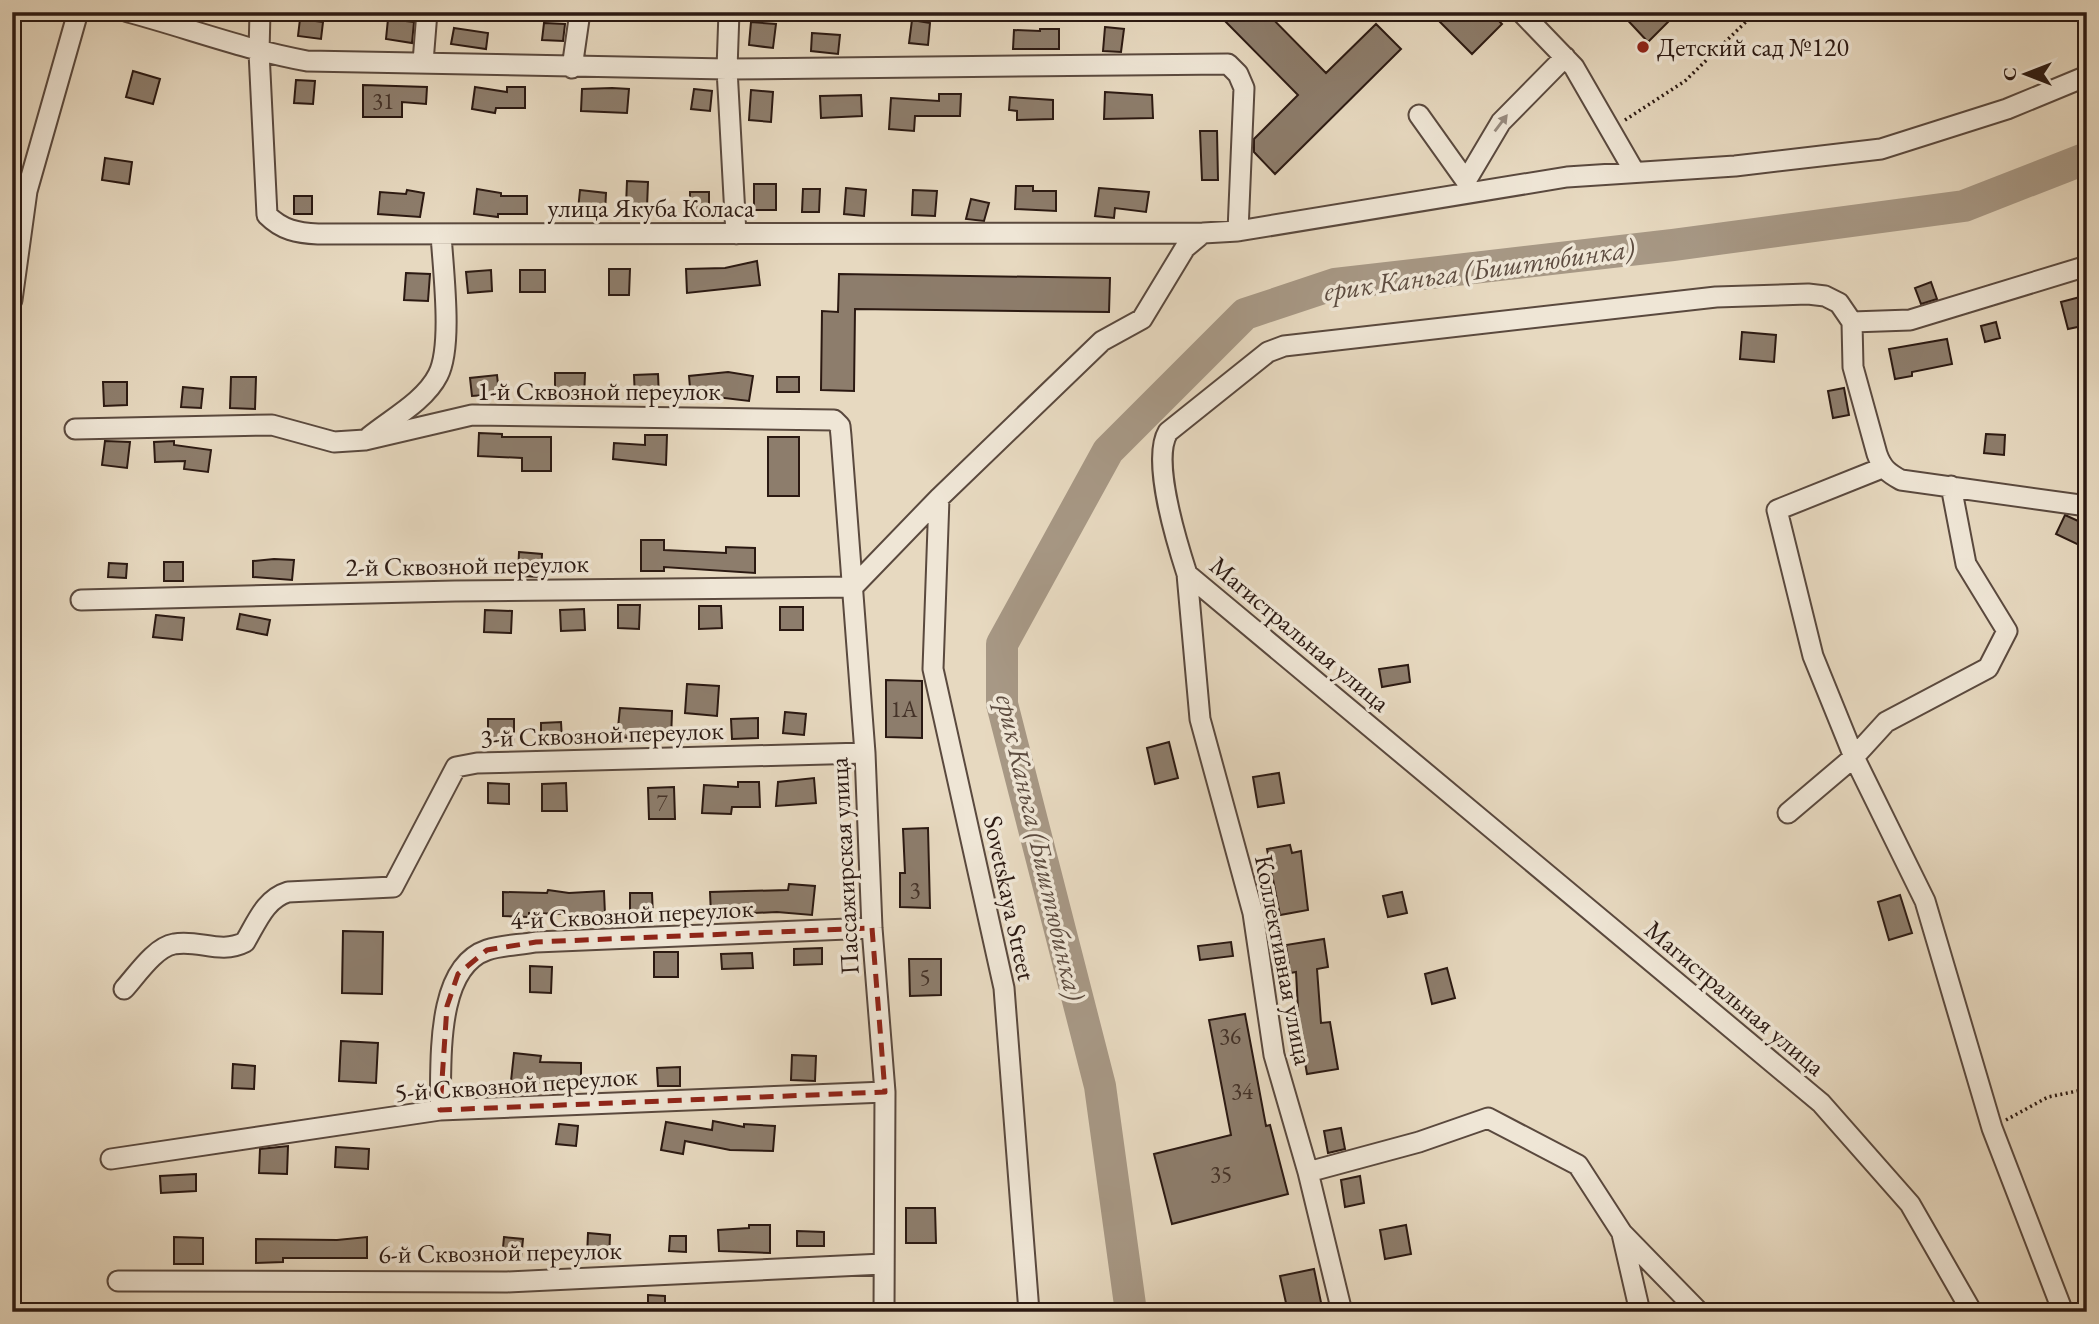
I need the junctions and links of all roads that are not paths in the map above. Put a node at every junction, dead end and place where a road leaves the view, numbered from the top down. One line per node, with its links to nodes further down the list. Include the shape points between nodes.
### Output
1 (78, 12): 22 (street, via 27,191)
2 (128, 12): 8 (street)
3 (260, 12): 8 (street, улица Якуба Коласа)
4 (427, 12): 10 (street)
5 (580, 12): 11 (street)
6 (729, 12): 12 (street)
7 (1521, 12): 9 (street)
8 (259, 52): 10 (street, via 306,61); 19 (street, улица Якуба Коласа, via 267,215 277,226 304,234)
9 (1564, 57): 15 (street); 16 (street, one-way to 9, via 1501,122)
10 (423, 62): 11 (street)
11 (572, 68): 12 (street)
12 (727, 69): 17 (street, via 1228,64 1244,88); 20 (street)
13 (2087, 76): 15 (street, улица Якуба Коласа, via 2007,109 1881,149 1735,166)
14 (1419, 115): 16 (street)
15 (1634, 171): 16 (street, улица Якуба Коласа)
16 (1467, 187): 17 (street, улица Якуба Коласа)
17 (1238, 231): 18 (street, улица Якуба Коласа)
18 (1203, 233): 20 (street, улица Якуба Коласа); 29 (street, via 1185,248 1142,319 1102,341)
19 (441, 234): 20 (street, улица Якуба Коласа); 26 (street, via 446,355 438,377 425,393)
20 (736, 234)
21 (2087, 266): 23 (street, via 1910,320)
22 (12, 300)
23 (1852, 322): 27 (street, via 1853,367); 31 (street, Магистральная улица, via 1839,303 1825,296 1716,297 1276,348 1172,427 1164,439 1171,523)
24 (834, 420): 26 (street, 1-й Сквозной переулок, via 472,415); 32 (street, Пассажирская улица, via 841,436)
25 (75, 429): 26 (street, 1-й Сквозной переулок, via 272,425 334,442)
26 (365, 440)
27 (1882, 468): 28 (street, via 1901,480); 35 (street, via 1777,510 1813,656)
28 (1951, 486): 30 (street); 35 (street, via 1966,564 2007,631 1988,668 1886,722)
29 (939, 498): 32 (street); 47 (street, Sovetskaya Street, via 933,669 1004,988)
30 (2087, 506)
31 (1187, 574): 42 (street, Коллективная улица, via 1200,719 1253,913 1274,1055); 51 (street, Магистральная улица, via 1821,1103 1910,1204)
32 (853, 587): 33 (street, 2-й Сквозной переулок); 34 (street, Пассажирская улица)
33 (81, 600)
34 (865, 753): 37 (street, Пассажирская улица); 38 (street, 3-й Сквозной переулок, via 456,767 393,887 278,895 268,903 245,942 223,949 173,944 159,952)
35 (1854, 757): 36 (street); 52 (street, via 1925,901 1992,1128)
36 (1788, 813)
37 (872, 928): 39 (street, Пассажирская улица); 40 (street, 4-й Сквозной переулок, via 536,942 487,950 458,974 447,1006)
38 (124, 989)
39 (885, 1092): 40 (street, 5-й Сквозной переулок); 44 (street, Пассажирская улица)
40 (440, 1110): 41 (street, 5-й Сквозной переулок)
41 (111, 1159)
42 (1308, 1172): 43 (street, via 1488,1118 1578,1165); 48 (street, Коллективная улица)
43 (1622, 1233): 49 (street); 50 (street)
44 (883, 1264): 45 (street, 6-й Сквозной переулок, via 508,1282); 46 (street, Пассажирская улица)
45 (118, 1281)
46 (884, 1312)
47 (1029, 1312)
48 (1342, 1312)
49 (1640, 1312)
50 (1699, 1312)
51 (1972, 1312)
52 (2063, 1312)

